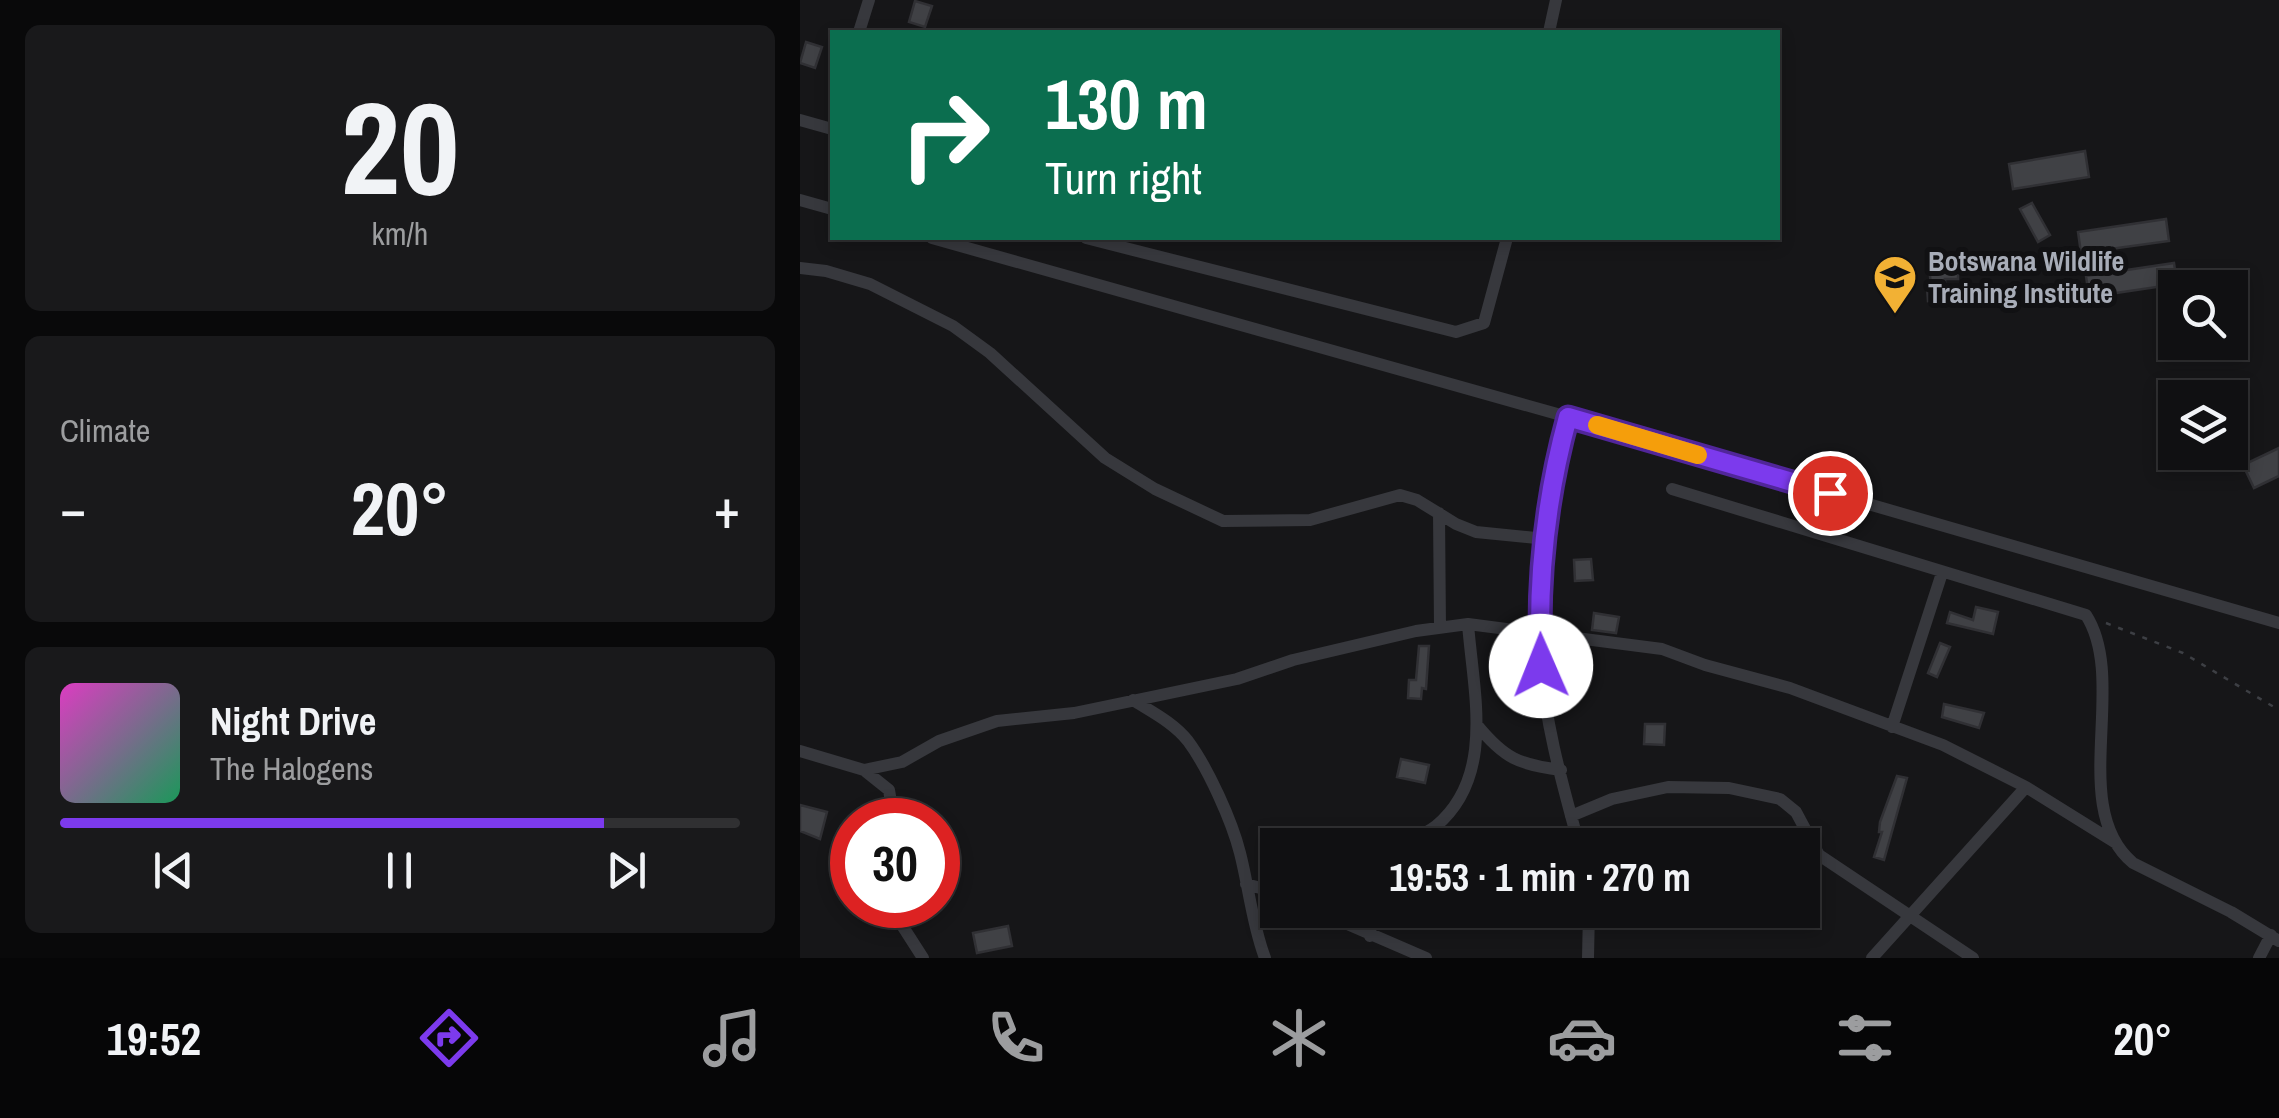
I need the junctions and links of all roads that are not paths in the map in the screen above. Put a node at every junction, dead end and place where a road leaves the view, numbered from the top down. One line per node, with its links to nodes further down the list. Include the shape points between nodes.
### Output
1 (869, 0): 3 (street)
2 (1556, 0): 4 (street)
3 (861, 30)
4 (1549, 30)
5 (800, 120): 6 (street)
6 (830, 127)
7 (800, 200): 8 (street)
8 (830, 209)
9 (939, 240): 13 (street)
10 (1094, 240): 11 (street, via 1456,332 1484,322)
11 (1507, 240)
12 (800, 268): 15 (street, via 870,284 953,326 1106,458 1206,514 1291,522 1400,495)
13 (1568, 417): 16 (street); 19 (street)
14 (1672, 490): 17 (street)
15 (1439, 513): 16 (street, via 1476,532); 20 (street)
16 (1546, 539): 21 (street)
17 (1942, 573): 24 (street); 33 (street, via 2086,615 2098,644 2105,818)
18 (1468, 624): 20 (street); 21 (street); 23 (street)
19 (2279, 624)
20 (1440, 628): 22 (street)
21 (1539, 631): 24 (street, via 1677,652); 27 (street)
22 (1133, 700): 26 (street, via 997,722 902,762); 34 (street, via 1188,740 1240,851)
23 (1477, 725): 27 (street, via 1512,760); 31 (street, via 1474,763 1450,812)
24 (1892, 728): 28 (street)
25 (800, 750): 26 (street)
26 (864, 770): 29 (street)
27 (1561, 770): 30 (street)
28 (2026, 787): 33 (street); 36 (street)
29 (890, 798)
30 (1571, 816): 32 (street); 36 (street, via 1668,786 1730,788 1780,799 1796,812 1820,855)
31 (1432, 828)
32 (1574, 828)
33 (2116, 843): 42 (street, via 2134,863)
34 (1246, 884): 35 (street); 44 (street)
35 (1260, 888)
36 (1912, 915): 47 (street); 48 (street)
37 (903, 928): 43 (street)
38 (1353, 928): 41 (street)
39 (1371, 928): 41 (street)
40 (1589, 928): 46 (street)
41 (1370, 936): 45 (street)
42 (2275, 938): 49 (street)
43 (923, 958)
44 (1265, 958)
45 (1426, 958)
46 (1588, 958)
47 (1872, 958)
48 (1974, 958)
49 (2259, 958)

